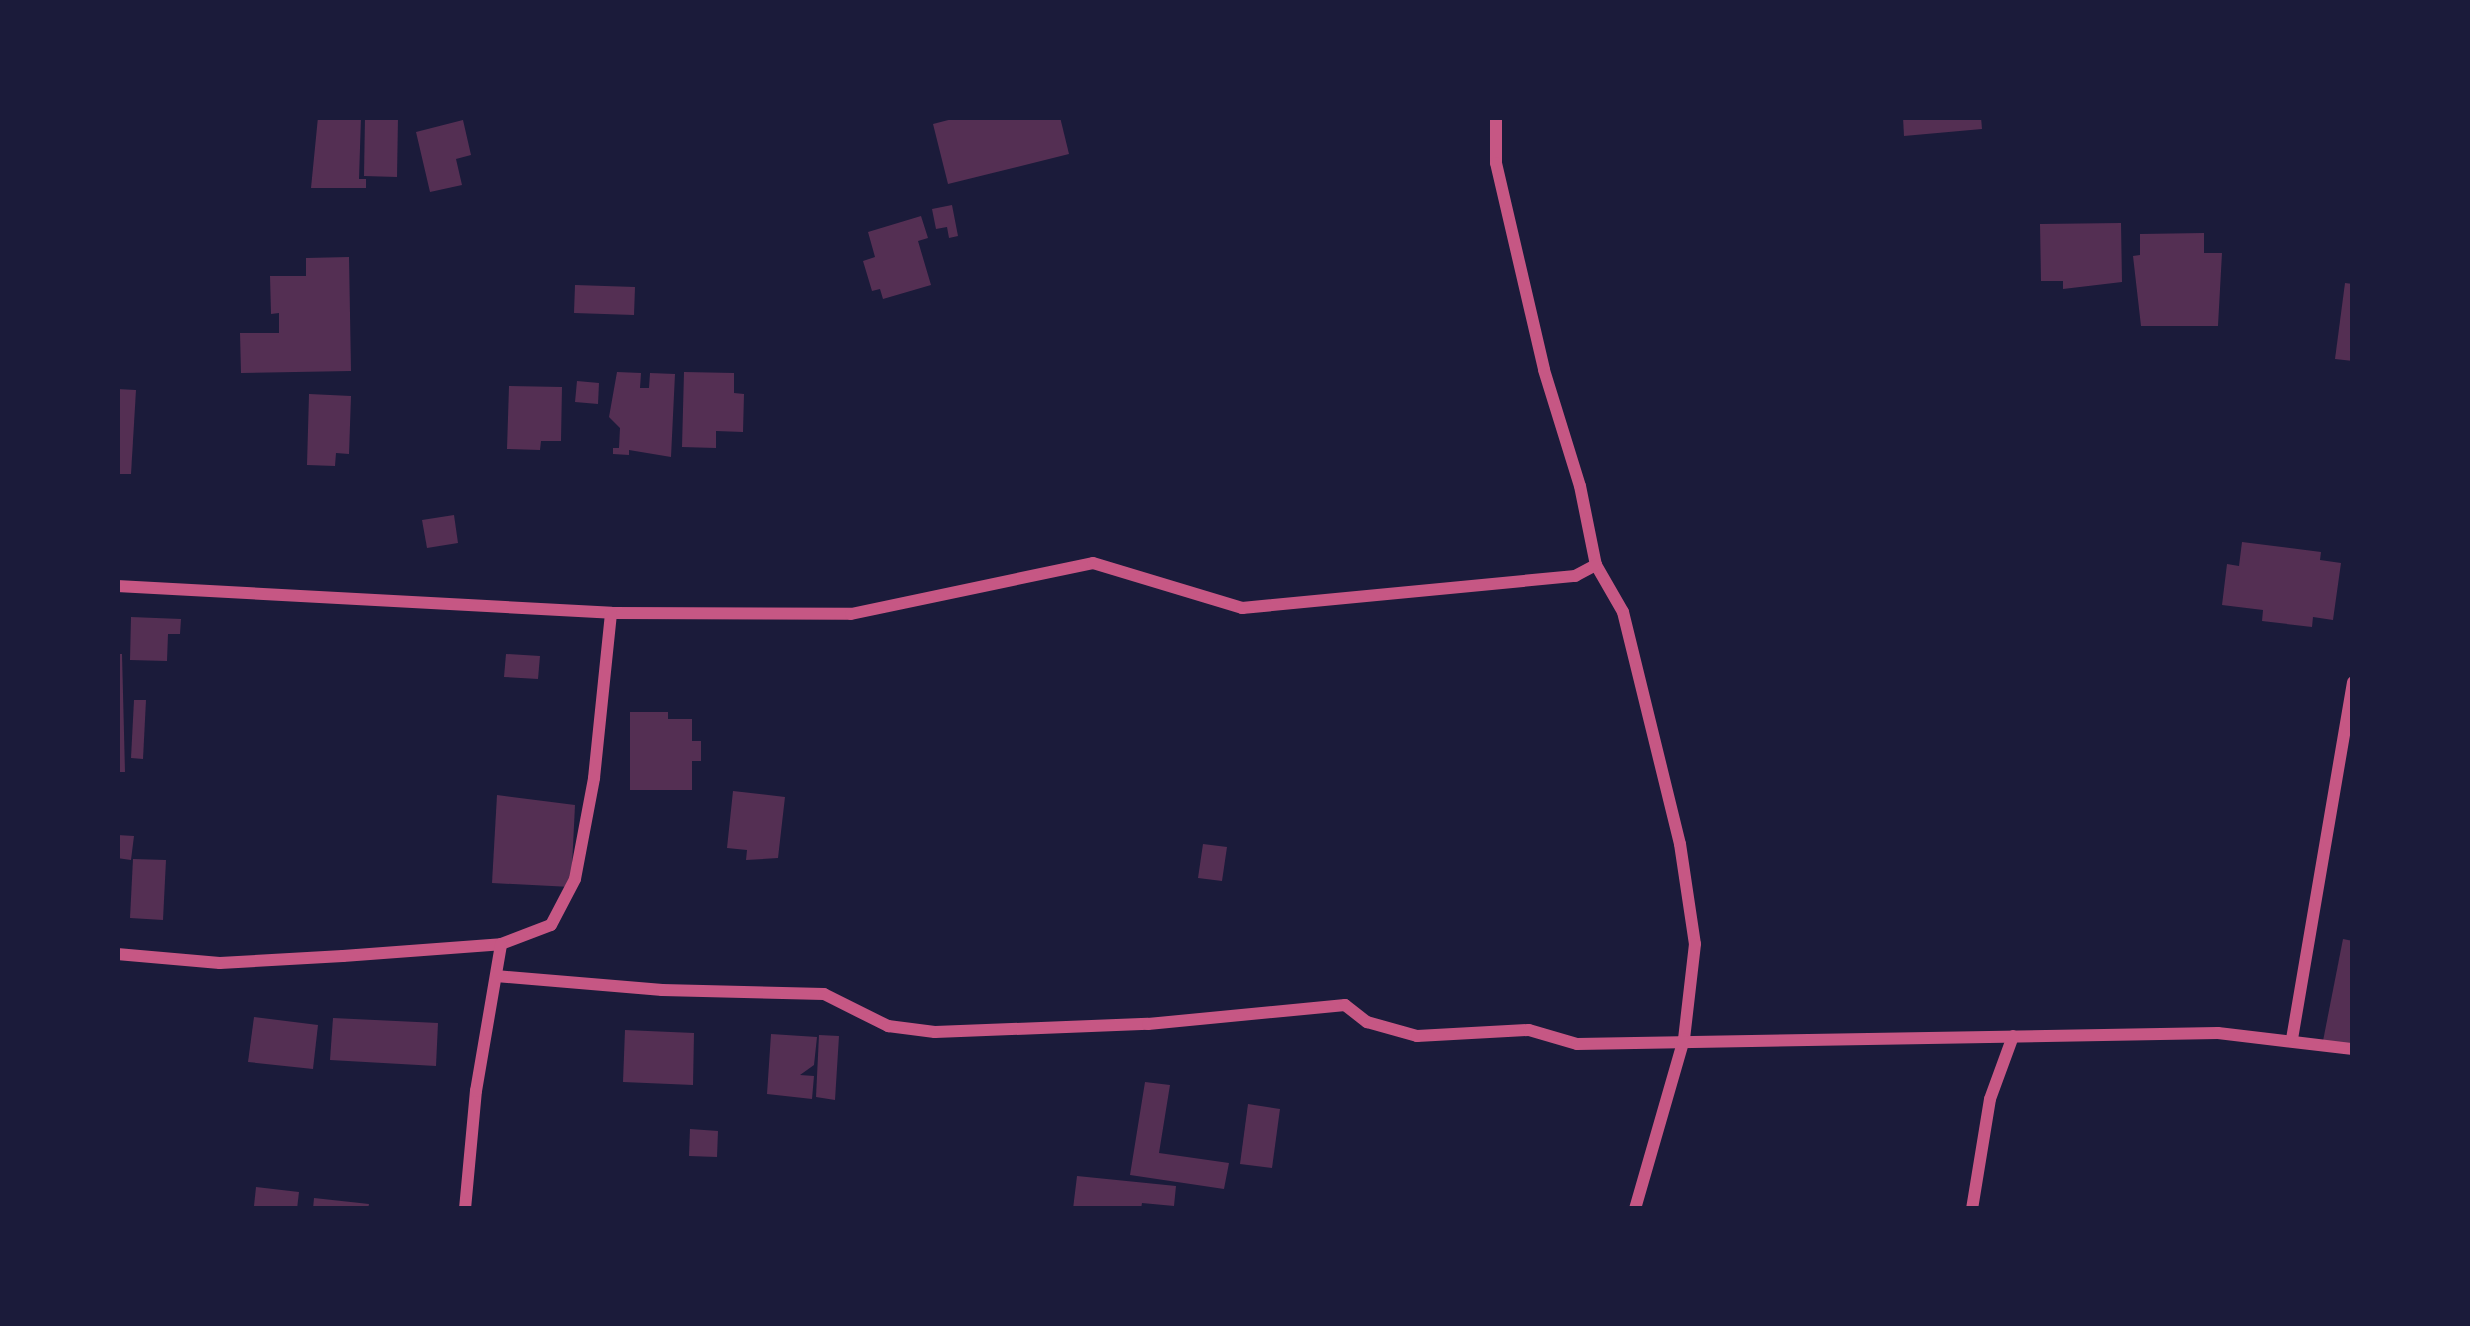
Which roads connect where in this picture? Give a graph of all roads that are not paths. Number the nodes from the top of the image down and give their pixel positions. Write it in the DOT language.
graph roads {
  1 [pos="1496,117"];
  2 [pos="1596,565"];
  3 [pos="117,586"];
  4 [pos="611,613"];
  5 [pos="2353,682"];
  6 [pos="501,944"];
  7 [pos="117,953"];
  8 [pos="496,976"];
  9 [pos="2013,1036"];
  10 [pos="1684,1039"];
  11 [pos="2291,1039"];
  12 [pos="2353,1049"];
  13 [pos="465,1209"];
  14 [pos="1635,1209"];
  15 [pos="1972,1209"];
  1 -- 2 [label="street"];
  2 -- 4 [label="street"];
  2 -- 10 [label="street"];
  3 -- 4 [label="street"];
  4 -- 6 [label="street"];
  5 -- 11 [label="street"];
  6 -- 7 [label="street"];
  6 -- 8 [label="street"];
  8 -- 10 [label="street"];
  8 -- 13 [label="street"];
  9 -- 10 [label="street"];
  9 -- 11 [label="street"];
  9 -- 15 [label="street"];
  10 -- 14 [label="street"];
  11 -- 12 [label="street"];
}
